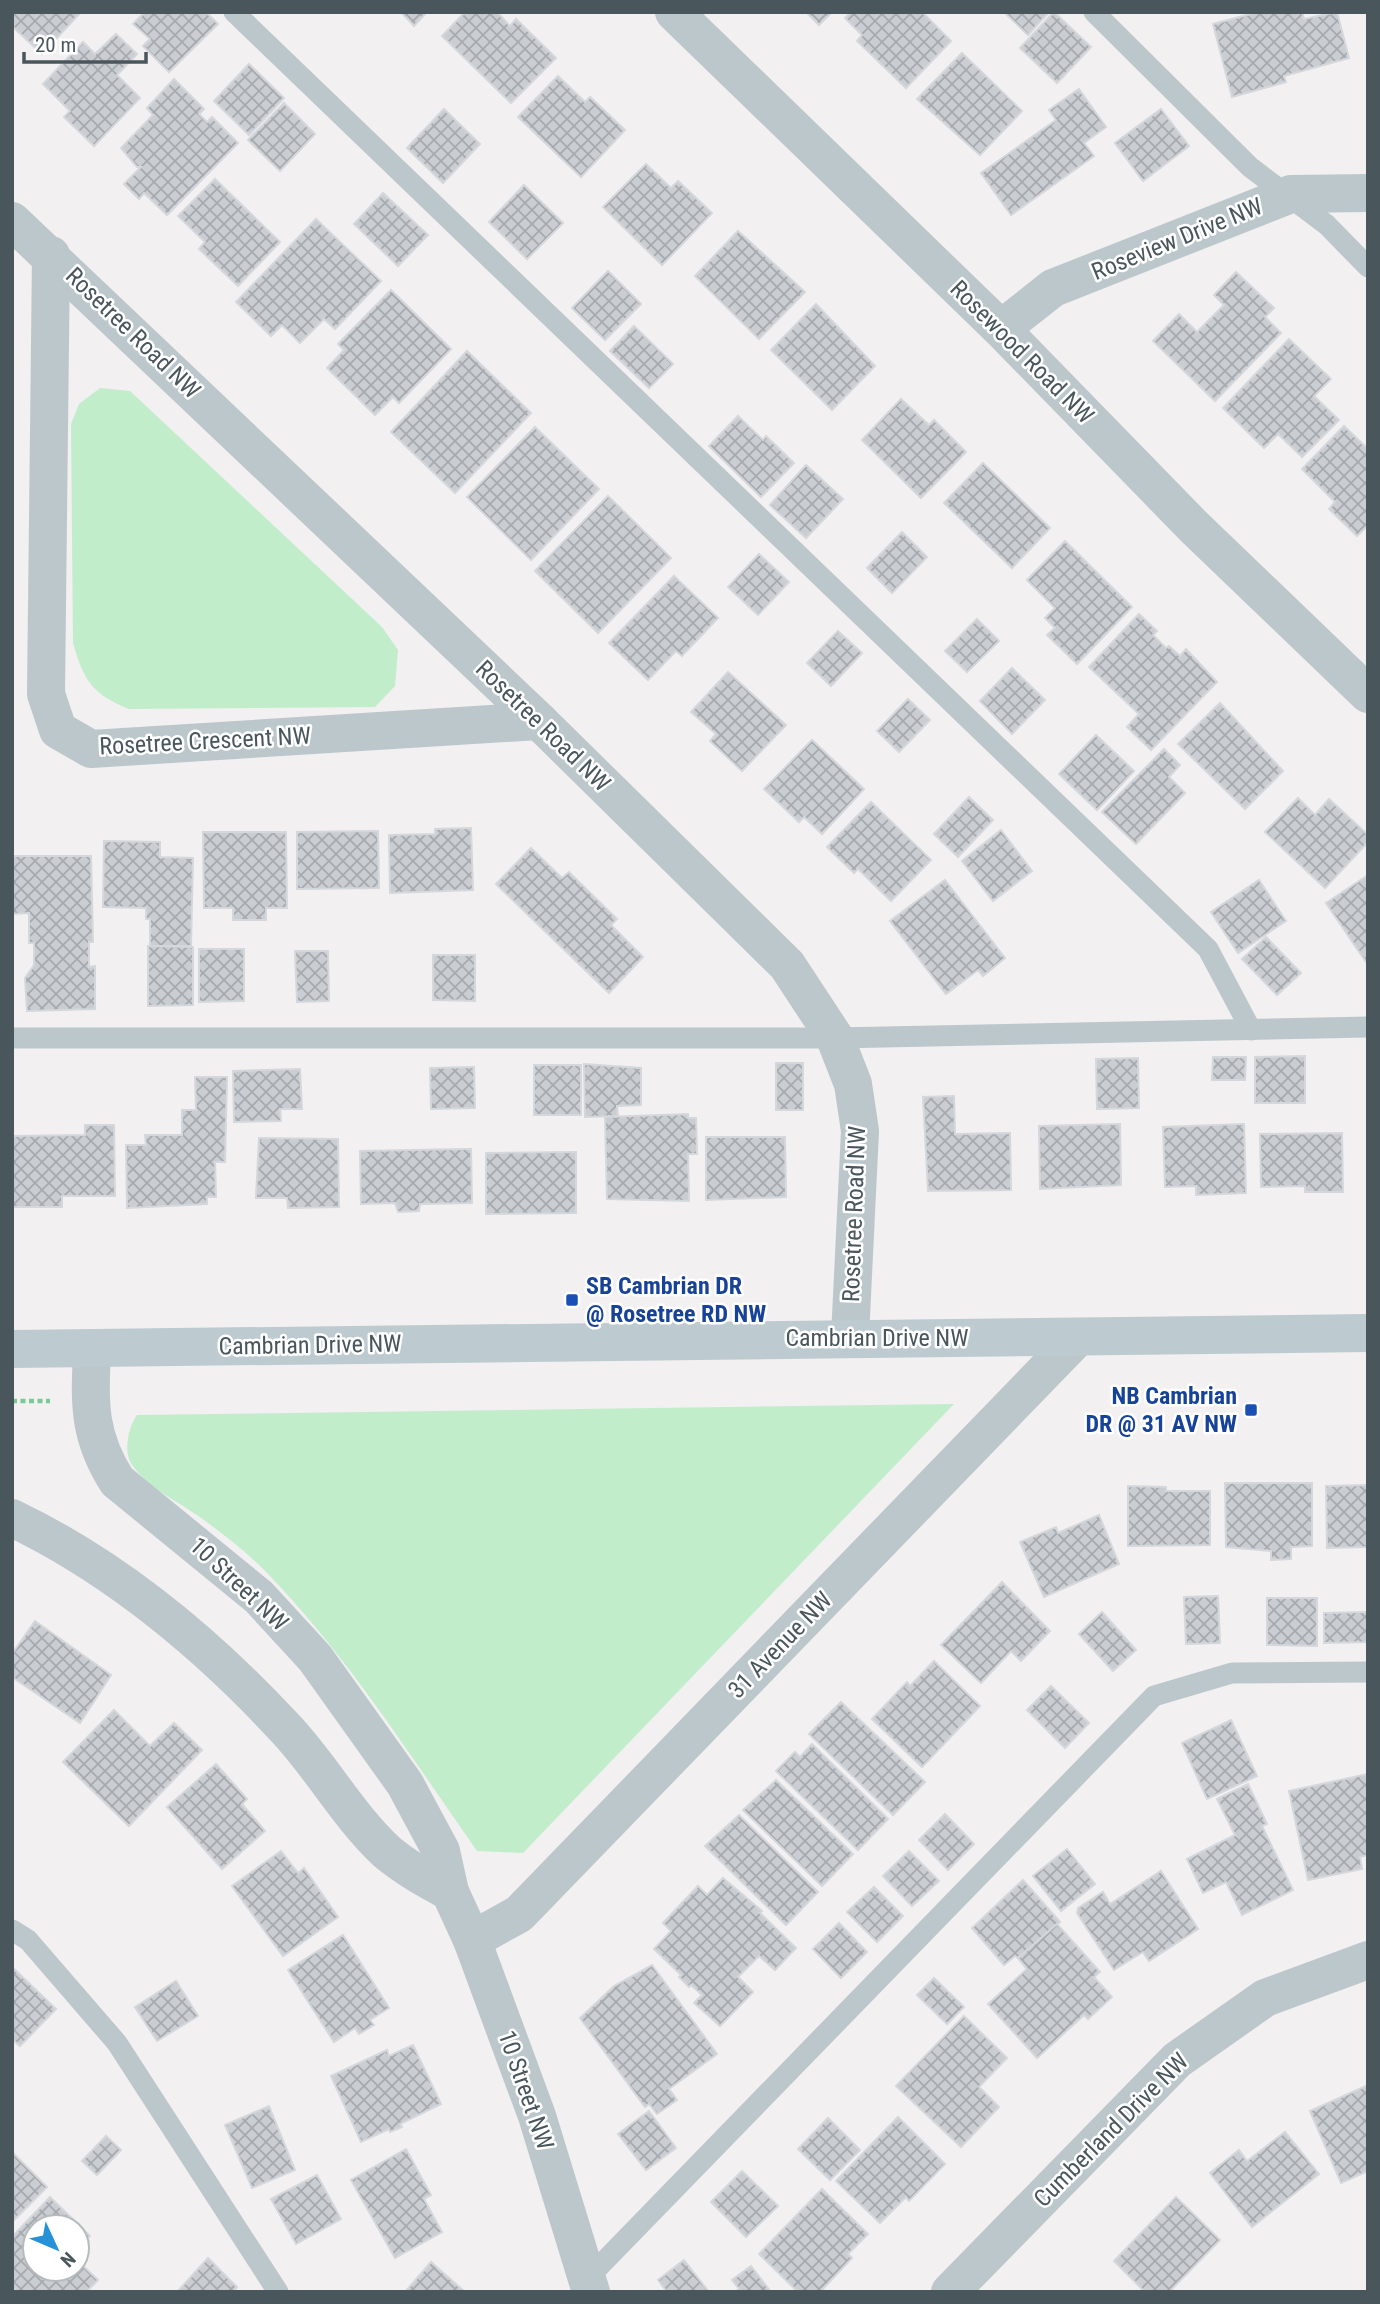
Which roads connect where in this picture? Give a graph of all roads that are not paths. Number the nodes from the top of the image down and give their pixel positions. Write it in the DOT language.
graph roads {
  1 [pos="234,12"];
  2 [pos="674,12"];
  3 [pos="1094,12"];
  4 [pos="1291,194"];
  5 [pos="1368,194"];
  6 [pos="12,221"];
  7 [pos="51,255"];
  8 [pos="1368,267"];
  9 [pos="1001,328"];
  10 [pos="1368,694"];
  11 [pos="539,722"];
  12 [pos="1368,1027"];
  13 [pos="1251,1030"];
  14 [pos="12,1038"];
  15 [pos="835,1038"];
  16 [pos="1368,1333"];
  17 [pos="850,1337"];
  18 [pos="1078,1337"];
  19 [pos="92,1348"];
  20 [pos="12,1349"];
  21 [pos="12,1518"];
  22 [pos="1368,1672"];
  23 [pos="450,1892"];
  24 [pos="12,1930"];
  25 [pos="472,1940"];
  26 [pos="1368,1960"];
  27 [pos="584,2287"];
  28 [pos="278,2292"];
  29 [pos="950,2292"];
  1 -- 13 [label="lane"];
  2 -- 9 [label="street, Rosewood Road NW"];
  3 -- 4 [label="lane"];
  4 -- 5 [label="street, Roseview Drive NW"];
  4 -- 8 [label="lane"];
  4 -- 9 [label="street, Roseview Drive NW"];
  6 -- 7 [label="street, Rosetree Road NW"];
  7 -- 11 [label="street, Rosetree Road NW"];
  7 -- 11 [label="street, Rosetree Crescent NW"];
  9 -- 10 [label="street, Rosewood Road NW"];
  11 -- 15 [label="street, Rosetree Road NW"];
  12 -- 13 [label="lane"];
  13 -- 15 [label="lane"];
  14 -- 15 [label="lane"];
  15 -- 17 [label="street, Rosetree Road NW"];
  16 -- 18 [label="street, Cambrian Drive NW"];
  17 -- 18 [label="street, Cambrian Drive NW"];
  17 -- 19 [label="street, Cambrian Drive NW"];
  18 -- 25 [label="street, 31 Avenue NW"];
  19 -- 20 [label="street"];
  19 -- 23 [label="street, 10 Street NW"];
  21 -- 23 [label="street"];
  22 -- 27 [label="lane"];
  23 -- 25 [label="street, 10 Street NW"];
  24 -- 28 [label="lane"];
  25 -- 27 [label="street, 10 Street NW"];
  26 -- 29 [label="street, Cumberland Drive NW"];
}
